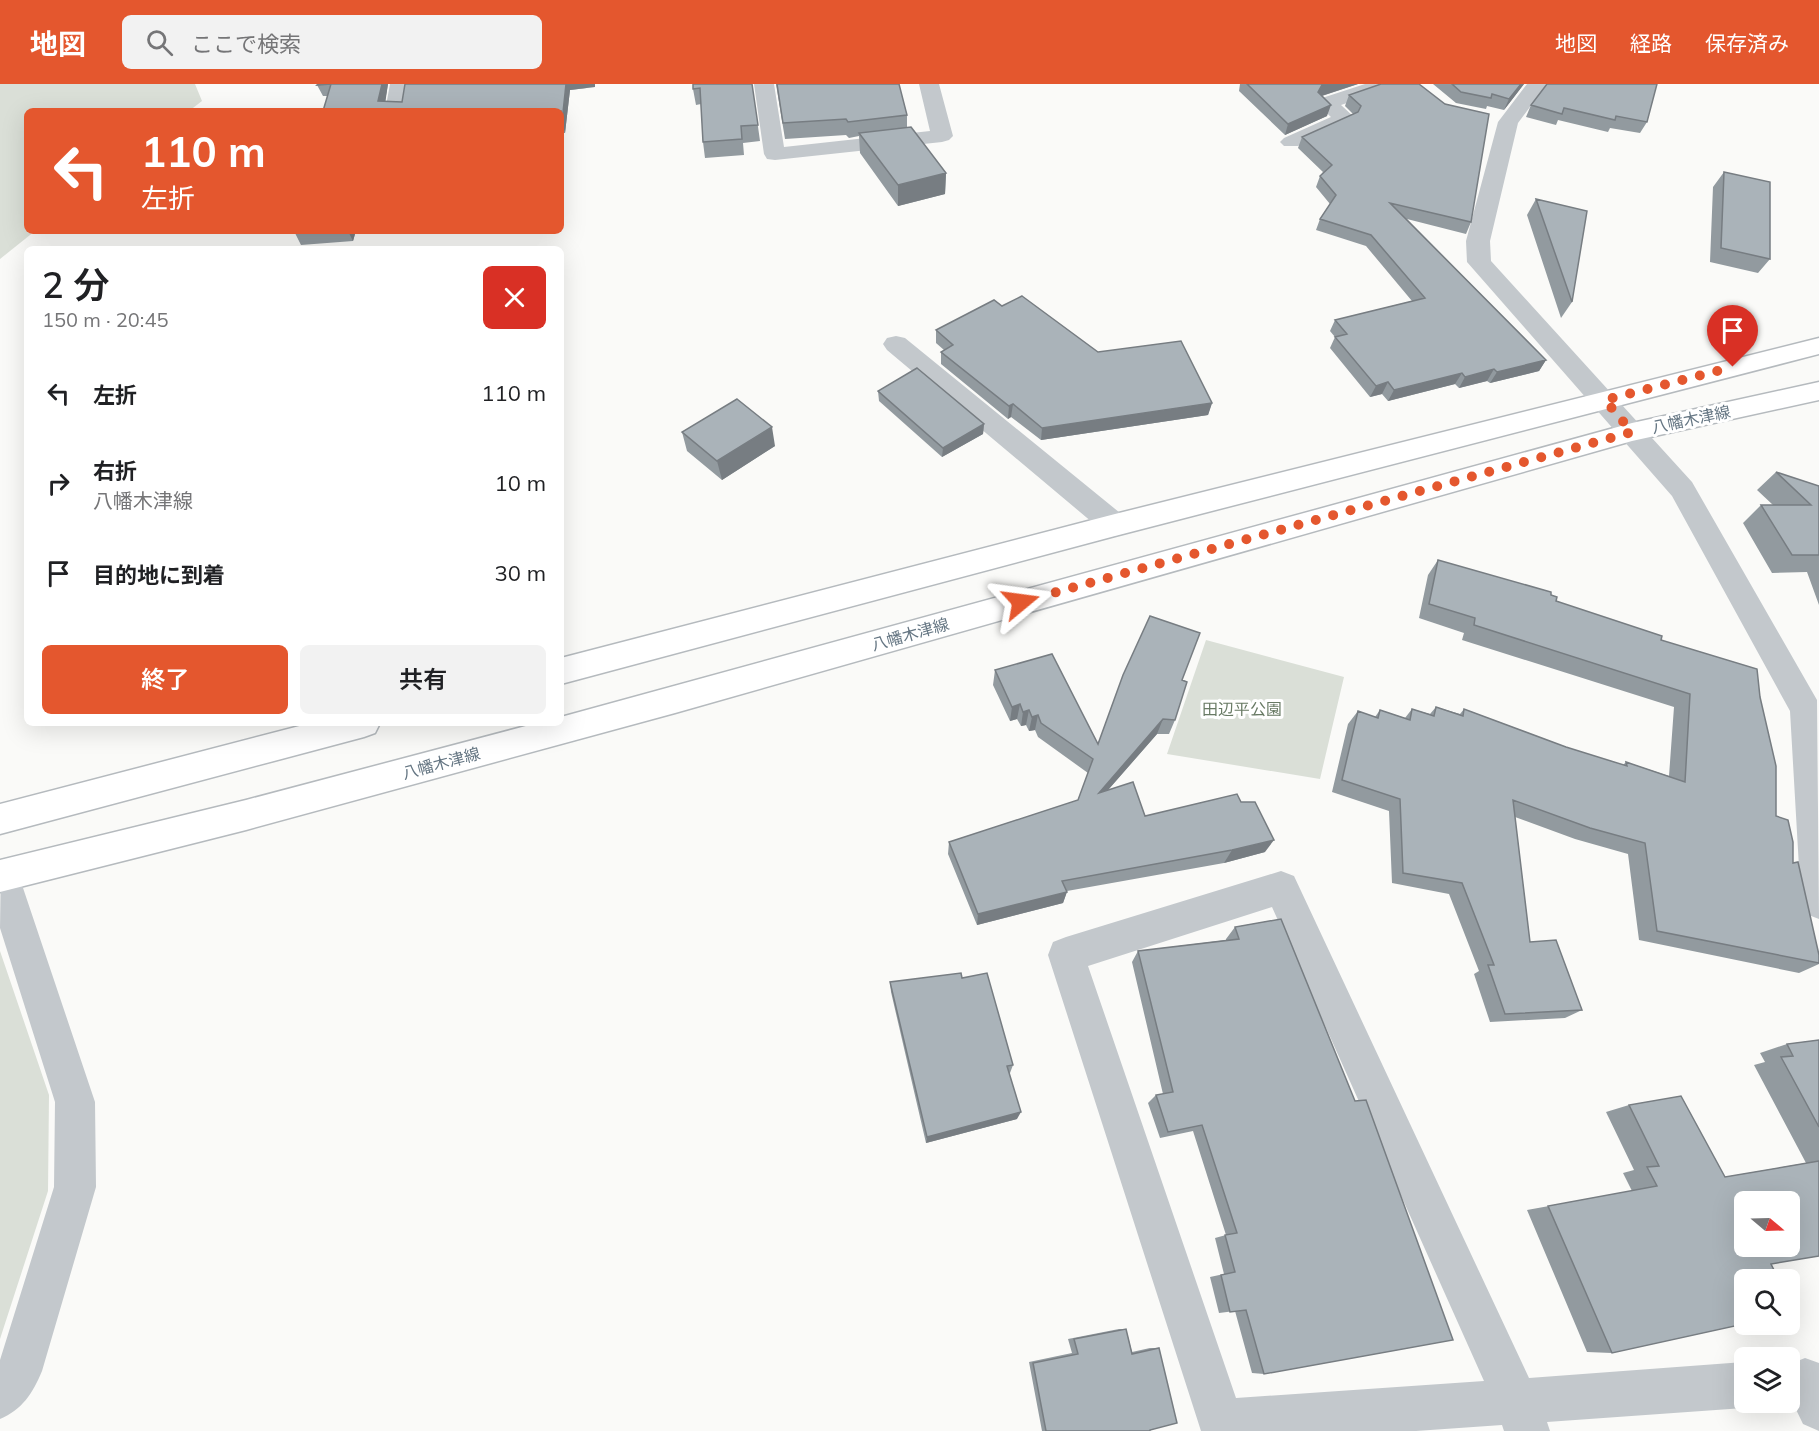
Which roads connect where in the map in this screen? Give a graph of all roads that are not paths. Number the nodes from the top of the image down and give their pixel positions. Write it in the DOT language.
graph roads {
  1 [pos="400,84"];
  2 [pos="764,84"];
  3 [pos="929,84"];
  4 [pos="1385,84"];
  5 [pos="1537,84"];
  6 [pos="396,108"];
  7 [pos="1291,142"];
  8 [pos="896,344"];
  9 [pos="1819,346"];
  10 [pos="1819,392"];
  11 [pos="1605,400"];
  12 [pos="1632,432"];
  13 [pos="1115,525"];
  14 [pos="564,670"];
  15 [pos="353,726"];
  16 [pos="0,819"];
  17 [pos="0,876"];
  18 [pos="1819,902"];
  19 [pos="1734,1386"];
  20 [pos="0,1396"];
  21 [pos="1522,1417"];
  22 [pos="1223,1426"];
  1 -- 6 [label="street"];
  2 -- 3 [label="street"];
  4 -- 7 [label="street"];
  5 -- 11 [label="street"];
  8 -- 13 [label="street"];
  9 -- 11 [label="main road"];
  10 -- 12 [label="main road, 八幡木津線"];
  11 -- 12 [label="street"];
  11 -- 13 [label="main road"];
  12 -- 17 [label="main road, 八幡木津線"];
  12 -- 18 [label="street"];
  13 -- 14 [label="main road"];
  15 -- 16 [label="main road"];
  17 -- 20 [label="street"];
  19 -- 21 [label="street"];
  21 -- 22 [label="street"];
  21 -- 22 [label="street"];
}
